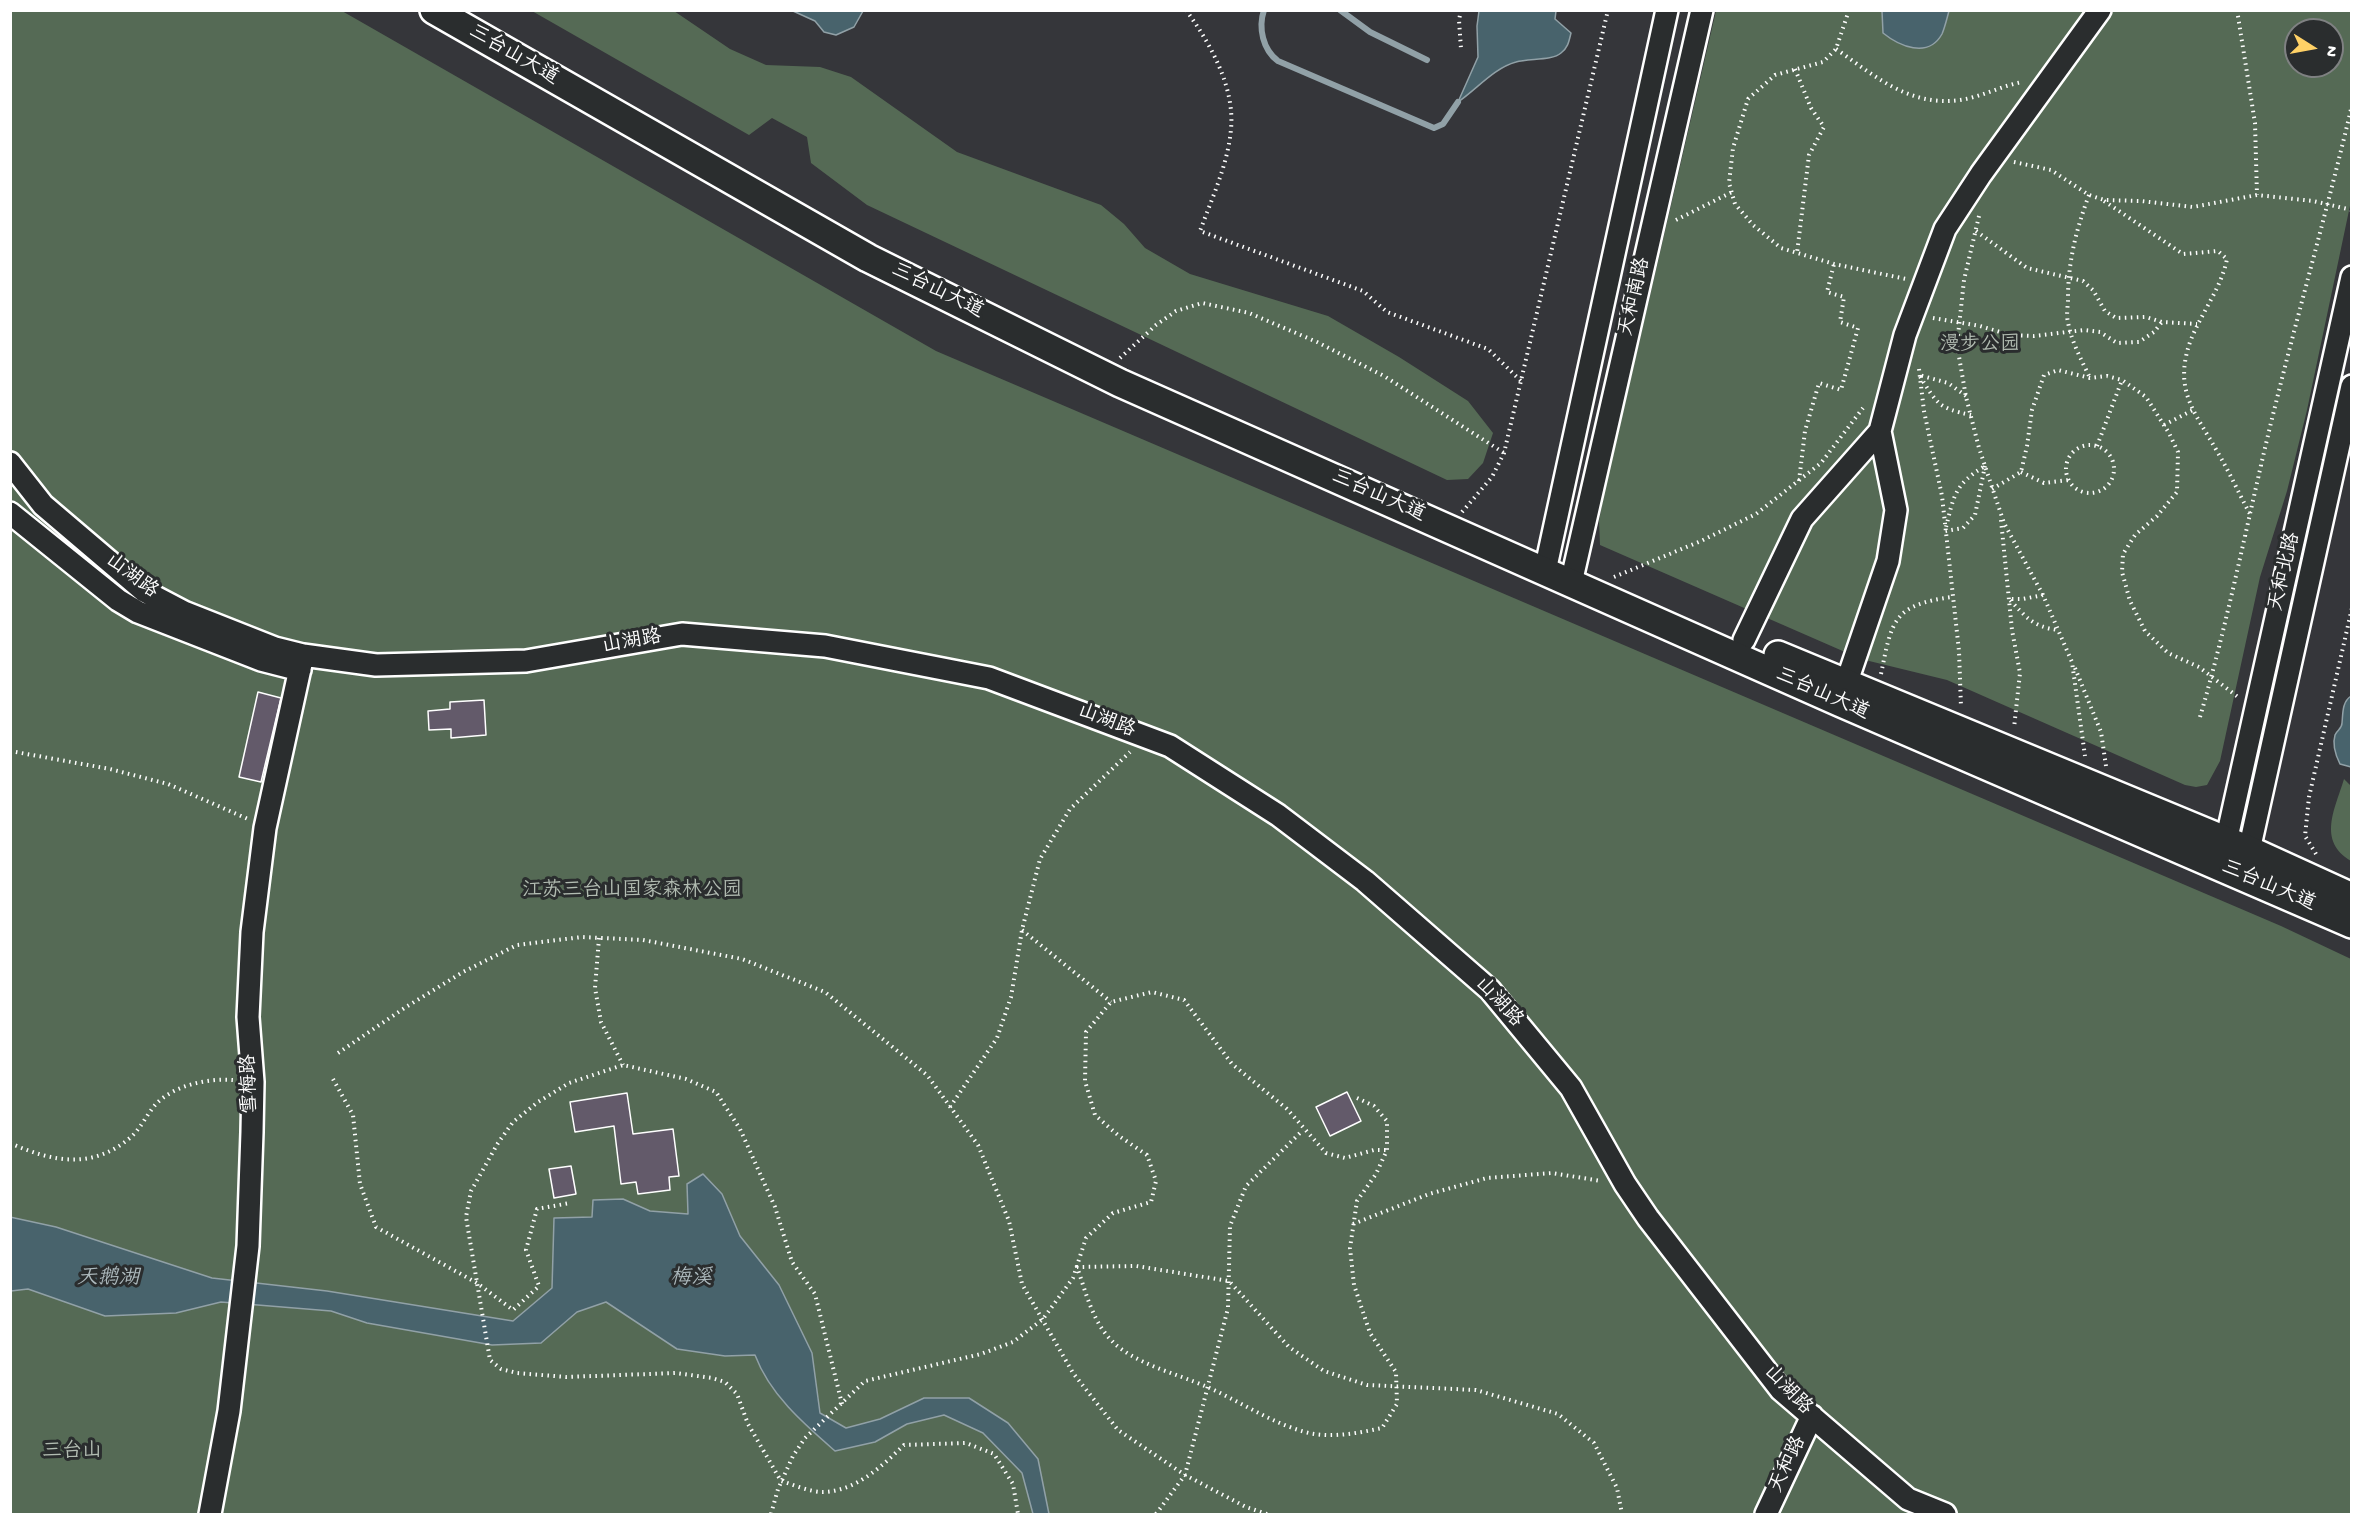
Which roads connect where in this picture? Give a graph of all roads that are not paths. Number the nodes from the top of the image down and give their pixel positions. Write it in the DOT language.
graph roads {
  1 [pos="434,10"];
  2 [pos="463,10"];
  3 [pos="1668,10"];
  4 [pos="1702,10"];
  5 [pos="2100,10"];
  6 [pos="2352,277"];
  7 [pos="2352,386"];
  8 [pos="1880,431"];
  9 [pos="10,463"];
  10 [pos="10,513"];
  11 [pos="1546,562"];
  12 [pos="1573,574"];
  13 [pos="1744,640"];
  14 [pos="302,663"];
  15 [pos="1846,684"];
  16 [pos="2234,858"];
  17 [pos="2352,897"];
  18 [pos="2352,924"];
  19 [pos="1812,1416"];
  20 [pos="210,1515"];
  21 [pos="1766,1515"];
  22 [pos="1945,1515"];
  1 -- 11 [label="main road, 三台山大道"];
  2 -- 11 [label="main road, 三台山大道"];
  3 -- 11 [label="street, 天和南路"];
  4 -- 12 [label="street, 天和南路"];
  5 -- 8 [label="street"];
  6 -- 16 [label="street, 天和北路"];
  7 -- 16 [label="street, 天和北路"];
  8 -- 13 [label="street"];
  8 -- 15 [label="street"];
  9 -- 14 [label="street, 山湖路"];
  10 -- 14 [label="street"];
  11 -- 12 [label="main road, 三台山大道"];
  12 -- 13 [label="main road, 三台山大道"];
  12 -- 16 [label="main road, 三台山大道"];
  13 -- 15 [label="main road, 三台山大道"];
  14 -- 19 [label="street, 山湖路"];
  14 -- 20 [label="street, 雪梅路"];
  15 -- 16 [label="main road, 三台山大道"];
  16 -- 17 [label="main road, 三台山大道"];
  16 -- 18 [label="main road, 三台山大道"];
  19 -- 21 [label="street, 天和路"];
  19 -- 22 [label="street, 山湖路"];
}
